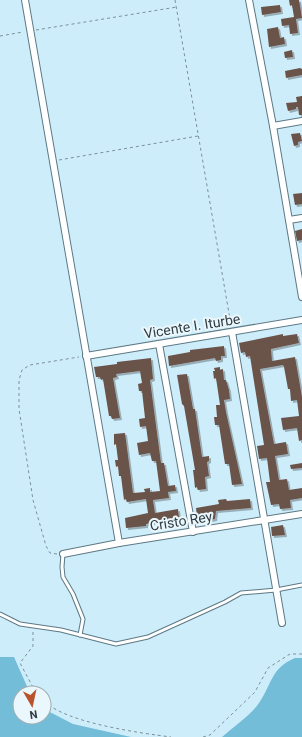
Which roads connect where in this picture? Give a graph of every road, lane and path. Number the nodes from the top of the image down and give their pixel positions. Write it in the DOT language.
graph roads {
  1 [pos="25,0"];
  2 [pos="175,0"];
  3 [pos="249,0"];
  4 [pos="177,7"];
  5 [pos="31,31"];
  6 [pos="0,36"];
  7 [pos="302,121"];
  8 [pos="273,126"];
  9 [pos="199,136"];
  10 [pos="54,161"];
  11 [pos="302,218"];
  12 [pos="289,220"];
  13 [pos="302,298"];
  14 [pos="302,320"];
  15 [pos="232,332"];
  16 [pos="159,344"];
  17 [pos="86,356"];
  18 [pos="302,514"];
  19 [pos="264,521"];
  20 [pos="193,532"];
  21 [pos="119,543"];
  22 [pos="63,554"];
  23 [pos="302,585"];
  24 [pos="276,590"];
  25 [pos="0,614"];
  26 [pos="282,623"];
  27 [pos="33,626"];
  28 [pos="80,635"];
  29 [pos="302,654"];
  30 [pos="32,685"];
  31 [pos="52,705"];
  32 [pos="171,737"];
  33 [pos="203,737"];
  1 -- 5 [label="street"];
  2 -- 4 [label="path"];
  3 -- 8 [label="street"];
  4 -- 5 [label="path"];
  4 -- 9 [label="path"];
  5 -- 6 [label="path"];
  5 -- 10 [label="street"];
  7 -- 8 [label="street"];
  8 -- 12 [label="street"];
  9 -- 10 [label="path"];
  9 -- 15 [label="path"];
  10 -- 17 [label="street"];
  11 -- 12 [label="street"];
  12 -- 13 [label="street"];
  14 -- 15 [label="street, Vicente I. Iturbe"];
  15 -- 16 [label="street, Vicente I. Iturbe"];
  15 -- 19 [label="street"];
  16 -- 17 [label="street, Vicente I. Iturbe"];
  16 -- 20 [label="street"];
  17 -- 21 [label="street"];
  17 -- 22 [label="path"];
  18 -- 19 [label="street, Cristo Rey"];
  19 -- 20 [label="street, Cristo Rey"];
  19 -- 24 [label="street"];
  20 -- 21 [label="street, Cristo Rey"];
  21 -- 22 [label="street, Cristo Rey"];
  22 -- 28 [label="lane"];
  23 -- 24 [label="lane"];
  24 -- 26 [label="street"];
  24 -- 28 [label="lane"];
  25 -- 27 [label="lane"];
  27 -- 28 [label="lane"];
  27 -- 30 [label="path"];
  29 -- 33 [label="path"];
  31 -- 32 [label="path"];
}
